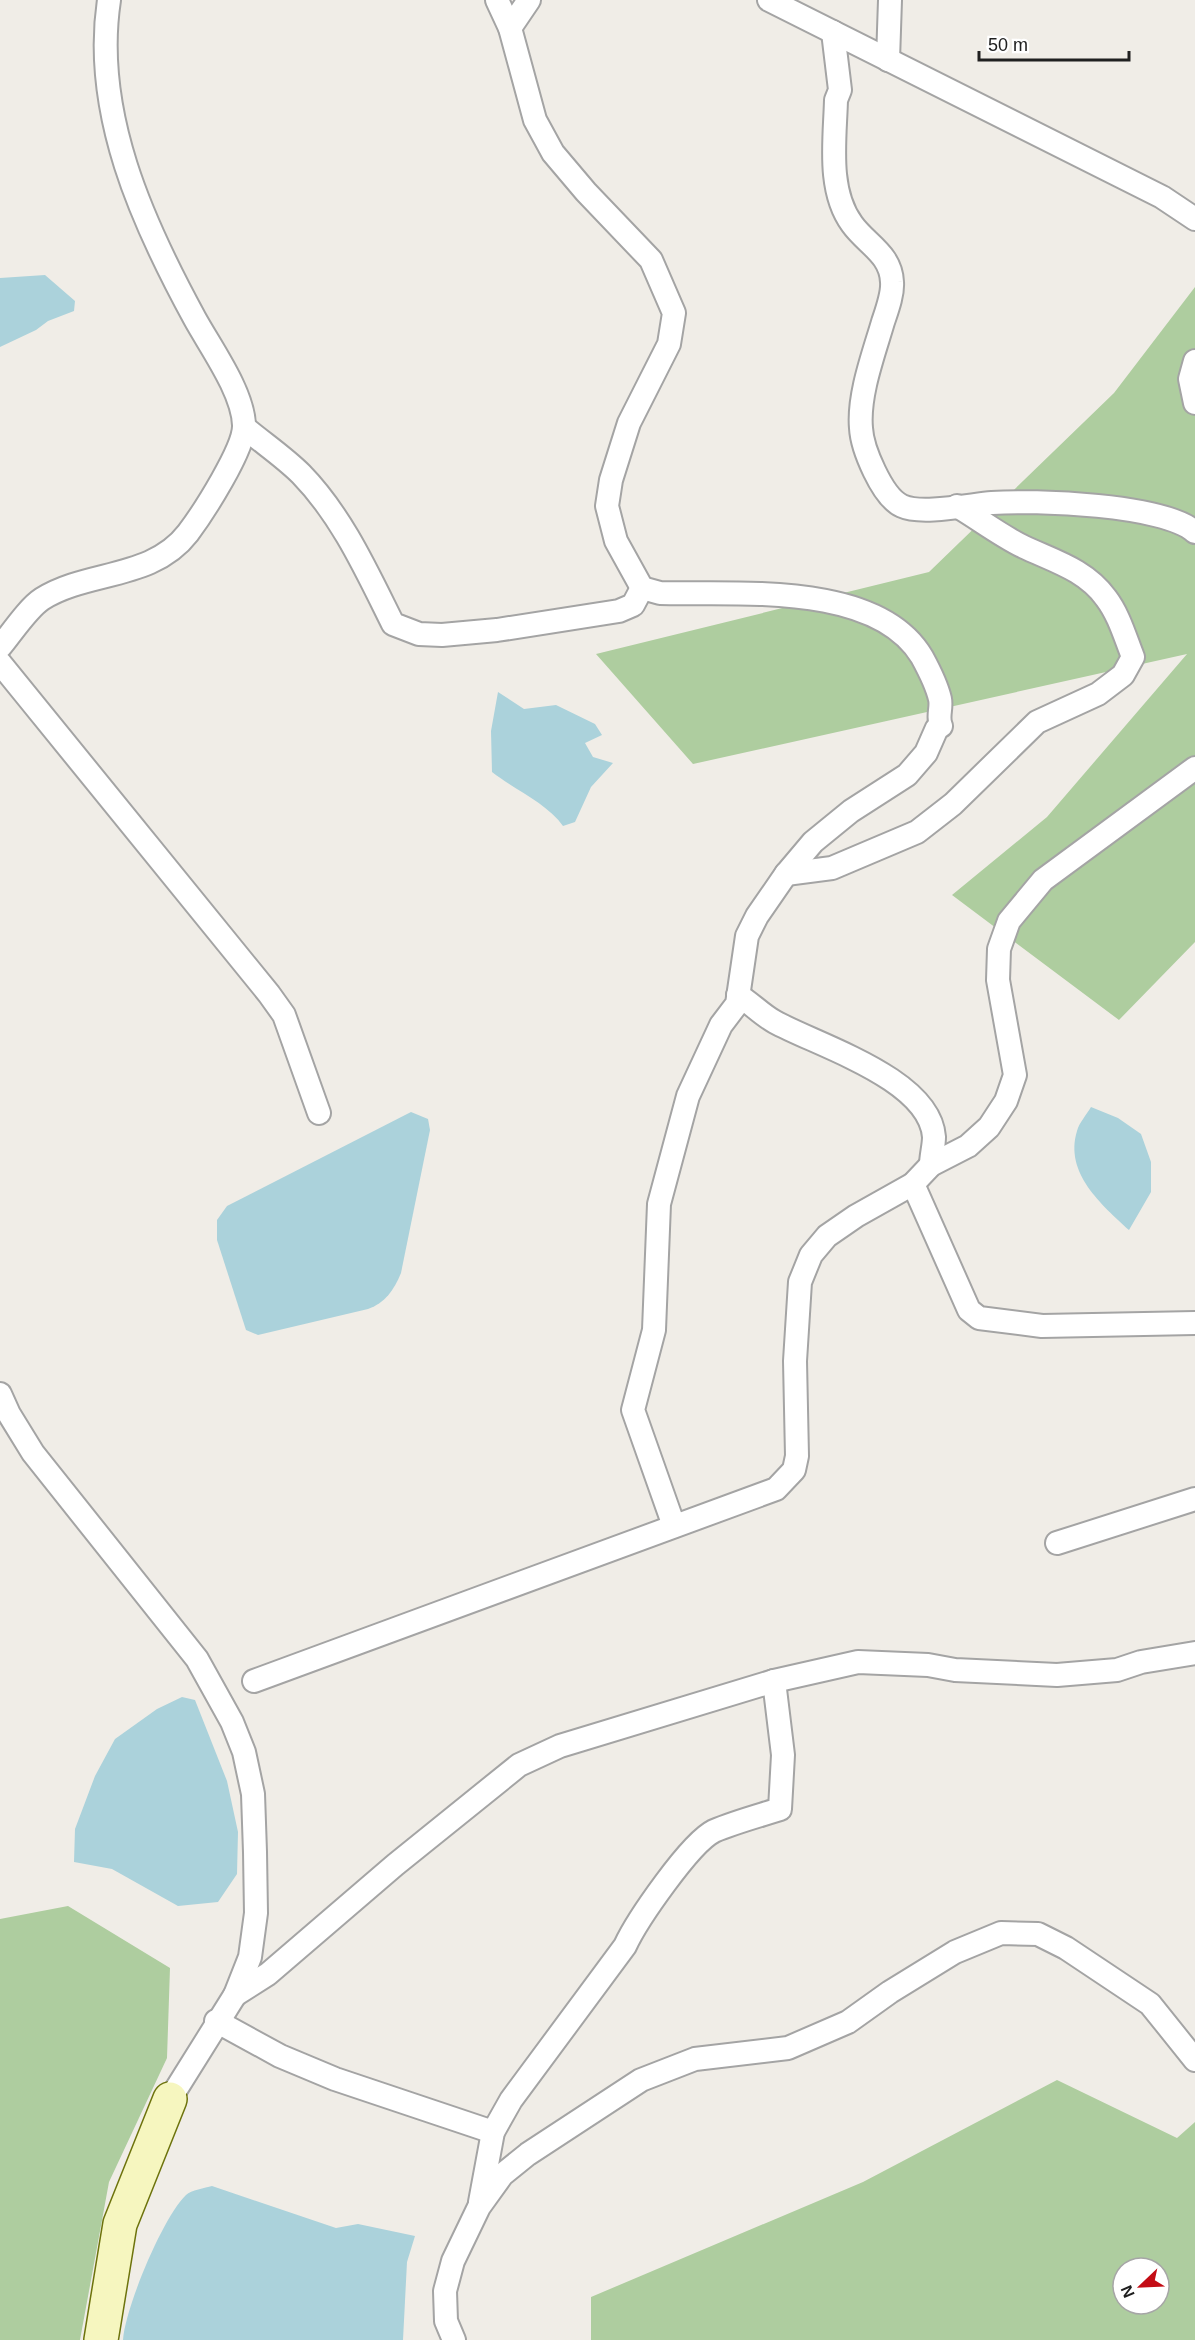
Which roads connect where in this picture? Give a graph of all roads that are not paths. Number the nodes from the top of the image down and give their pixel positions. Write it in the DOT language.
graph roads {
  1 [pos="110,0"];
  2 [pos="497,0"];
  3 [pos="529,0"];
  4 [pos="769,0"];
  5 [pos="890,0"];
  6 [pos="510,28"];
  7 [pos="833,32"];
  8 [pos="888,60"];
  9 [pos="1195,219"];
  10 [pos="1195,361"];
  11 [pos="1195,403"];
  12 [pos="244,427"];
  13 [pos="957,506"];
  14 [pos="1195,532"];
  15 [pos="642,588"];
  16 [pos="0,647"];
  17 [pos="0,663"];
  18 [pos="1195,768"];
  19 [pos="786,874"];
  20 [pos="738,995"];
  21 [pos="319,1113"];
  22 [pos="930,1165"];
  23 [pos="913,1184"];
  24 [pos="1195,1323"];
  25 [pos="0,1394"];
  26 [pos="1195,1499"];
  27 [pos="674,1527"];
  28 [pos="1057,1543"];
  29 [pos="1195,1653"];
  30 [pos="254,1681"];
  31 [pos="774,1681"];
  32 [pos="235,1995"];
  33 [pos="216,2021"];
  34 [pos="1195,2060"];
  35 [pos="170,2099"];
  36 [pos="493,2132"];
  37 [pos="479,2207"];
  38 [pos="101,2340"];
  39 [pos="454,2340"];
  1 -- 12 [label="street"];
  2 -- 6 [label="street"];
  3 -- 6 [label="street"];
  4 -- 7 [label="street"];
  5 -- 8 [label="street"];
  6 -- 15 [label="street"];
  7 -- 8 [label="street"];
  7 -- 13 [label="street"];
  8 -- 9 [label="street"];
  10 -- 11 [label="street"];
  12 -- 15 [label="street"];
  12 -- 16 [label="street"];
  13 -- 14 [label="street"];
  13 -- 19 [label="street"];
  15 -- 19 [label="street"];
  17 -- 21 [label="street"];
  18 -- 22 [label="street"];
  19 -- 20 [label="street"];
  20 -- 22 [label="street"];
  20 -- 27 [label="street"];
  22 -- 23 [label="street"];
  23 -- 24 [label="street"];
  23 -- 27 [label="street"];
  25 -- 32 [label="street"];
  26 -- 28 [label="street"];
  27 -- 30 [label="street"];
  29 -- 31 [label="street"];
  31 -- 32 [label="street"];
  31 -- 36 [label="street"];
  32 -- 33 [label="street"];
  33 -- 35 [label="street"];
  33 -- 36 [label="street"];
  34 -- 37 [label="street"];
  35 -- 38 [label="street"];
  36 -- 37 [label="street"];
  37 -- 39 [label="street"];
}
